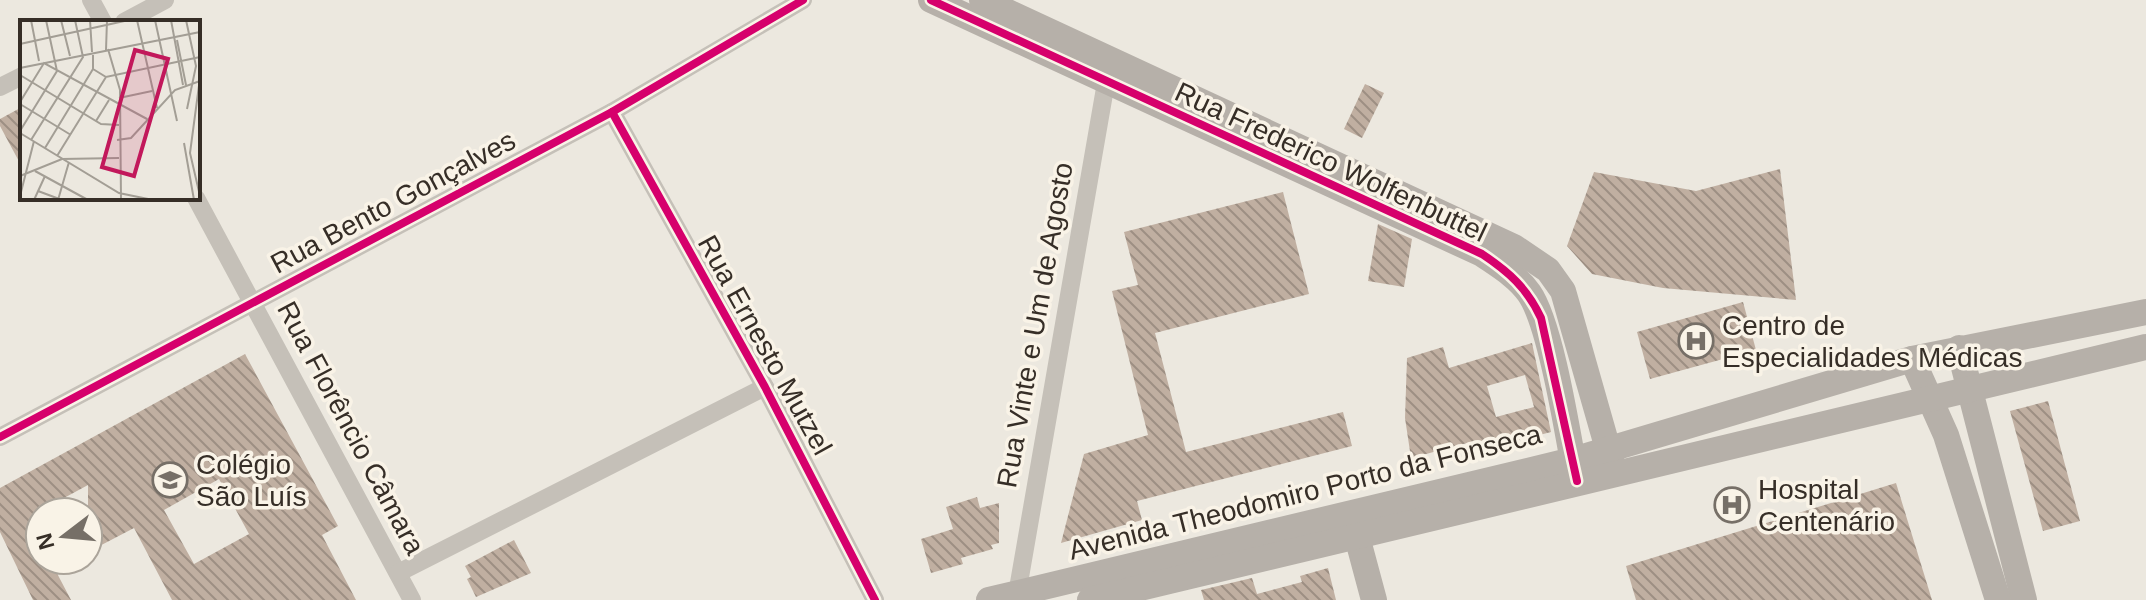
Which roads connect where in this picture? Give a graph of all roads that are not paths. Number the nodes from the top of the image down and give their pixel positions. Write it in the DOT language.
graph roads {
  1 [pos="91,0"];
  2 [pos="165,0"];
  3 [pos="803,0"];
  4 [pos="931,0"];
  5 [pos="982,0"];
  6 [pos="102,20"];
  7 [pos="128,20"];
  8 [pos="1108,72"];
  9 [pos="20,77"];
  10 [pos="0,87"];
  11 [pos="612,112"];
  12 [pos="1336,176"];
  13 [pos="197,200"];
  14 [pos="251,301"];
  15 [pos="2144,321"];
  16 [pos="2146,347"];
  17 [pos="1959,348"];
  18 [pos="1912,359"];
  19 [pos="765,387"];
  20 [pos="1969,388"];
  21 [pos="1929,397"];
  22 [pos="1765,403"];
  23 [pos="1772,434"];
  24 [pos="0,437"];
  25 [pos="1612,461"];
  26 [pos="1575,471"];
  27 [pos="1354,525"];
  28 [pos="398,573"];
  29 [pos="1016,597"];
  30 [pos="412,600"];
  31 [pos="875,600"];
  32 [pos="989,600"];
  33 [pos="1090,600"];
  34 [pos="1374,600"];
  35 [pos="1998,600"];
  36 [pos="2024,600"];
  1 -- 6 [label="street"];
  2 -- 7 [label="street"];
  3 -- 11 [label="street, Rua Bento Gonçalves"];
  4 -- 8 [label="main road, Rua Frederico Wolfenbuttel"];
  5 -- 8 [label="main road, Rua Frederico Wolfenbuttel"];
  8 -- 12 [label="main road, Rua Frederico Wolfenbuttel"];
  8 -- 29 [label="street, Rua Vinte e Um de Agosto"];
  9 -- 10 [label="street"];
  11 -- 14 [label="street, Rua Bento Gonçalves"];
  11 -- 19 [label="street, Rua Ernesto Mutzel"];
  12 -- 25 [label="main road, Rua Frederico Wolfenbuttel"];
  12 -- 26 [label="main road, Rua Frederico Wolfenbuttel"];
  13 -- 14 [label="street, Rua Florêncio Câmara"];
  14 -- 24 [label="street, Rua Bento Gonçalves"];
  14 -- 28 [label="street, Rua Florêncio Câmara"];
  15 -- 17 [label="main road, Avenida Theodomiro Porto da Fonseca"];
  16 -- 20 [label="main road, Avenida Theodomiro Porto da Fonseca"];
  17 -- 18 [label="main road, Avenida Theodomiro Porto da Fonseca"];
  17 -- 20 [label="main road"];
  18 -- 21 [label="main road"];
  18 -- 22 [label="main road, Avenida Theodomiro Porto da Fonseca"];
  19 -- 28 [label="street"];
  19 -- 31 [label="street, Rua Ernesto Mutzel"];
  20 -- 21 [label="main road, Avenida Theodomiro Porto da Fonseca"];
  20 -- 36 [label="main road"];
  21 -- 23 [label="main road, Avenida Theodomiro Porto da Fonseca"];
  21 -- 35 [label="main road"];
  22 -- 23 [label="main road"];
  22 -- 25 [label="main road, Avenida Theodomiro Porto da Fonseca"];
  23 -- 25 [label="main road, Avenida Theodomiro Porto da Fonseca"];
  25 -- 26 [label="main road, Avenida Theodomiro Porto da Fonseca"];
  26 -- 27 [label="main road, Avenida Theodomiro Porto da Fonseca"];
  27 -- 29 [label="main road, Avenida Theodomiro Porto da Fonseca"];
  27 -- 33 [label="main road, Avenida Theodomiro Porto da Fonseca"];
  27 -- 34 [label="main road"];
  28 -- 30 [label="street, Rua Florêncio Câmara"];
  29 -- 32 [label="main road, Avenida Theodomiro Porto da Fonseca"];
}
